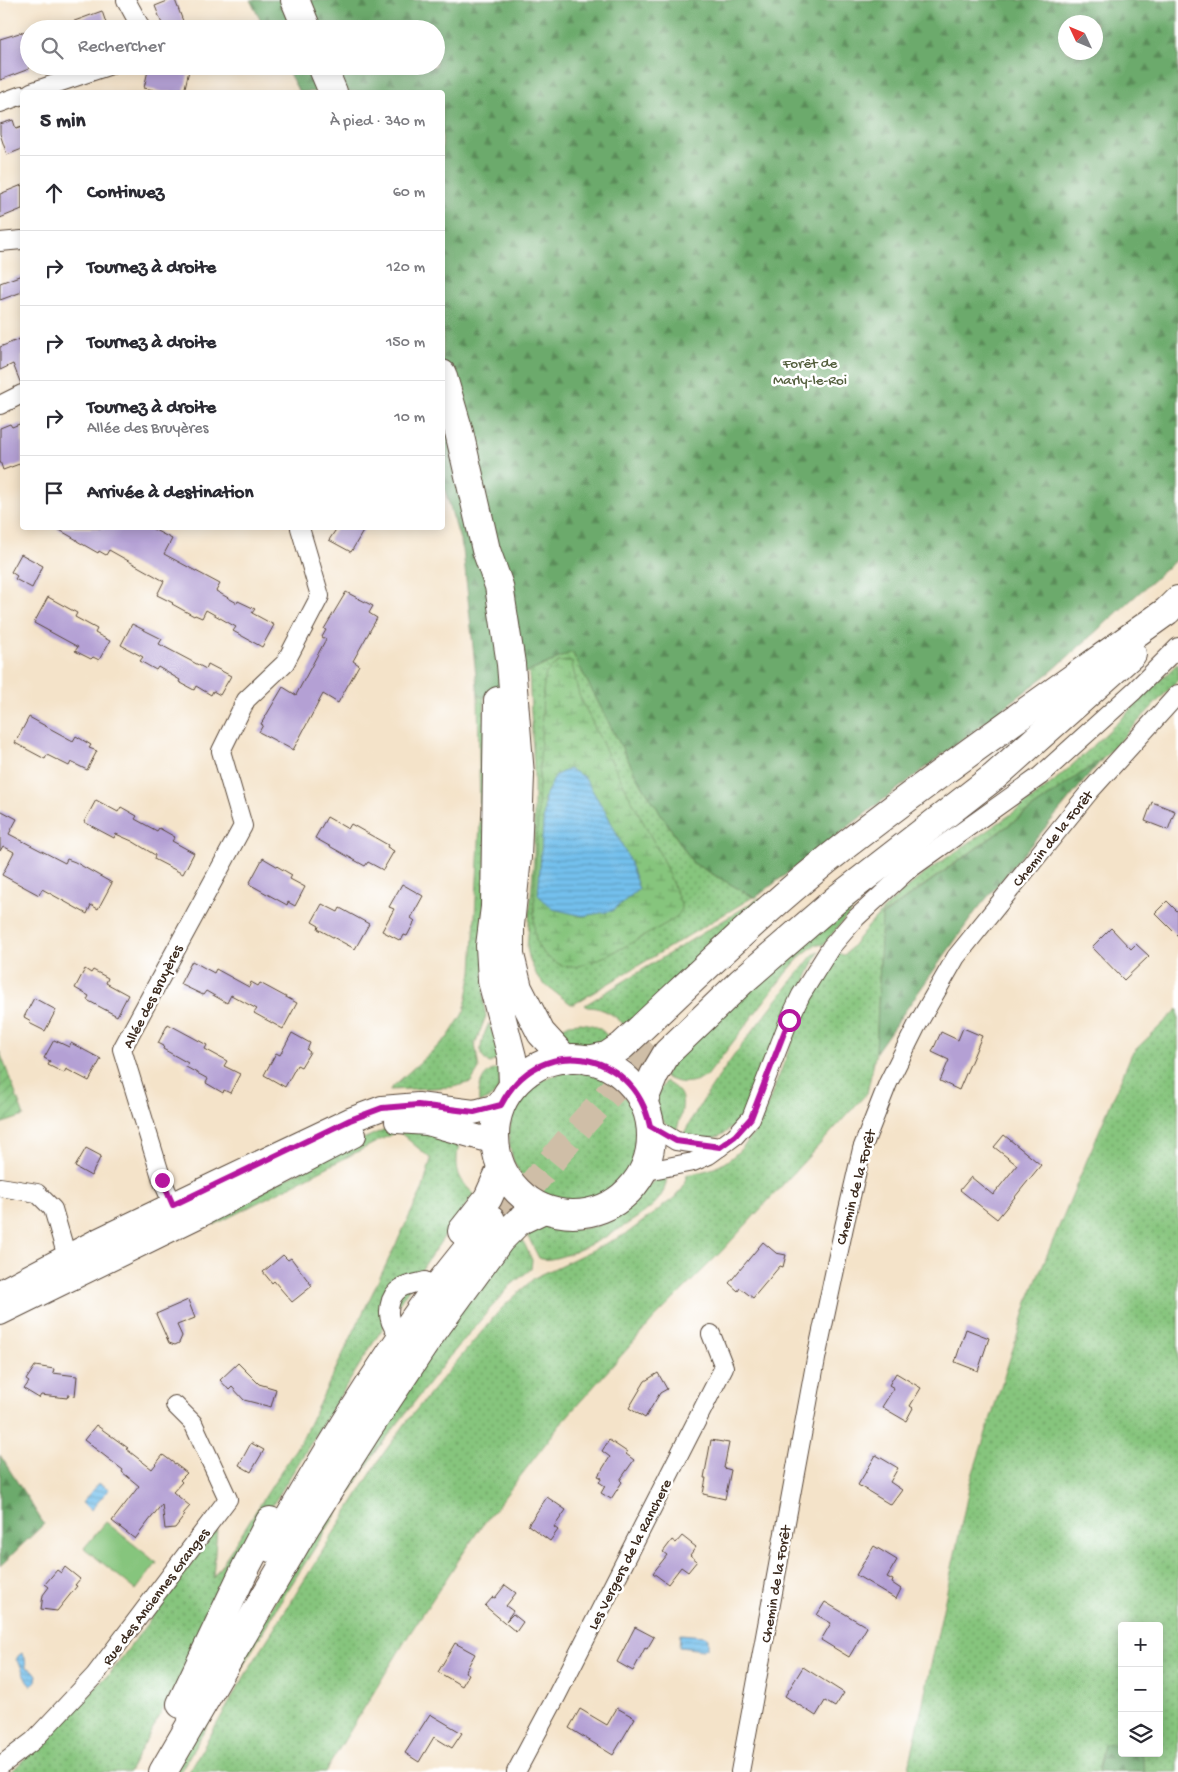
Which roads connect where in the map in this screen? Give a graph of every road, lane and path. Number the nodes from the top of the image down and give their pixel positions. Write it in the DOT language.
graph roads {
  1 [pos="126,0"];
  2 [pos="295,0"];
  3 [pos="137,20"];
  4 [pos="303,20"];
  5 [pos="81,75"];
  6 [pos="326,75"];
  7 [pos="37,90"];
  8 [pos="332,90"];
  9 [pos="20,96"];
  10 [pos="0,103"];
  11 [pos="20,240"];
  12 [pos="0,242"];
  13 [pos="445,385"];
  14 [pos="20,395"];
  15 [pos="0,405"];
  16 [pos="305,532"];
  17 [pos="486,550"];
  18 [pos="1172,605"];
  19 [pos="1178,647"];
  20 [pos="1104,656"];
  21 [pos="1178,694"];
  22 [pos="1061,717"];
  23 [pos="576,1059"];
  24 [pos="507,1095"];
  25 [pos="646,1114"];
  26 [pos="495,1142"];
  27 [pos="720,1147"];
  28 [pos="502,1169"];
  29 [pos="642,1172"];
  30 [pos="0,1186"];
  31 [pos="544,1209"];
  32 [pos="177,1214"];
  33 [pos="495,1223"];
  34 [pos="71,1266"];
  35 [pos="0,1292"];
  36 [pos="0,1313"];
  37 [pos="710,1334"];
  38 [pos="175,1405"];
  39 [pos="189,1707"];
  40 [pos="0,1766"];
  41 [pos="142,1772"];
  42 [pos="163,1772"];
  43 [pos="516,1772"];
  44 [pos="740,1772"];
  1 -- 3 [label="street"];
  2 -- 4 [label="main road"];
  5 -- 7 [label="street"];
  6 -- 8 [label="main road"];
  9 -- 10 [label="street"];
  11 -- 12 [label="street"];
  13 -- 17 [label="main road"];
  14 -- 15 [label="street"];
  16 -- 32 [label="street, Allée des Bruyères"];
  17 -- 23 [label="main road"];
  17 -- 24 [label="main road"];
  18 -- 20 [label="main road"];
  18 -- 22 [label="main road"];
  19 -- 27 [label="street"];
  20 -- 22 [label="main road"];
  20 -- 23 [label="main road"];
  21 -- 44 [label="street, Chemin de la Forêt"];
  22 -- 25 [label="main road"];
  23 -- 24 [label="main road"];
  23 -- 25 [label="main road"];
  24 -- 26 [label="main road"];
  24 -- 32 [label="street"];
  25 -- 27 [label="street"];
  25 -- 29 [label="main road"];
  26 -- 28 [label="main road"];
  26 -- 32 [label="street"];
  27 -- 29 [label="street"];
  28 -- 31 [label="main road"];
  28 -- 39 [label="main road"];
  29 -- 31 [label="main road"];
  30 -- 34 [label="street"];
  31 -- 39 [label="main road"];
  32 -- 34 [label="street"];
  33 -- 39 [label="main road"];
  34 -- 35 [label="street"];
  34 -- 36 [label="street"];
  37 -- 43 [label="street, Les Vergers de la Ranchere"];
  38 -- 40 [label="street, Rue des Anciennes Granges"];
  39 -- 41 [label="main road"];
  39 -- 42 [label="main road"];
}
